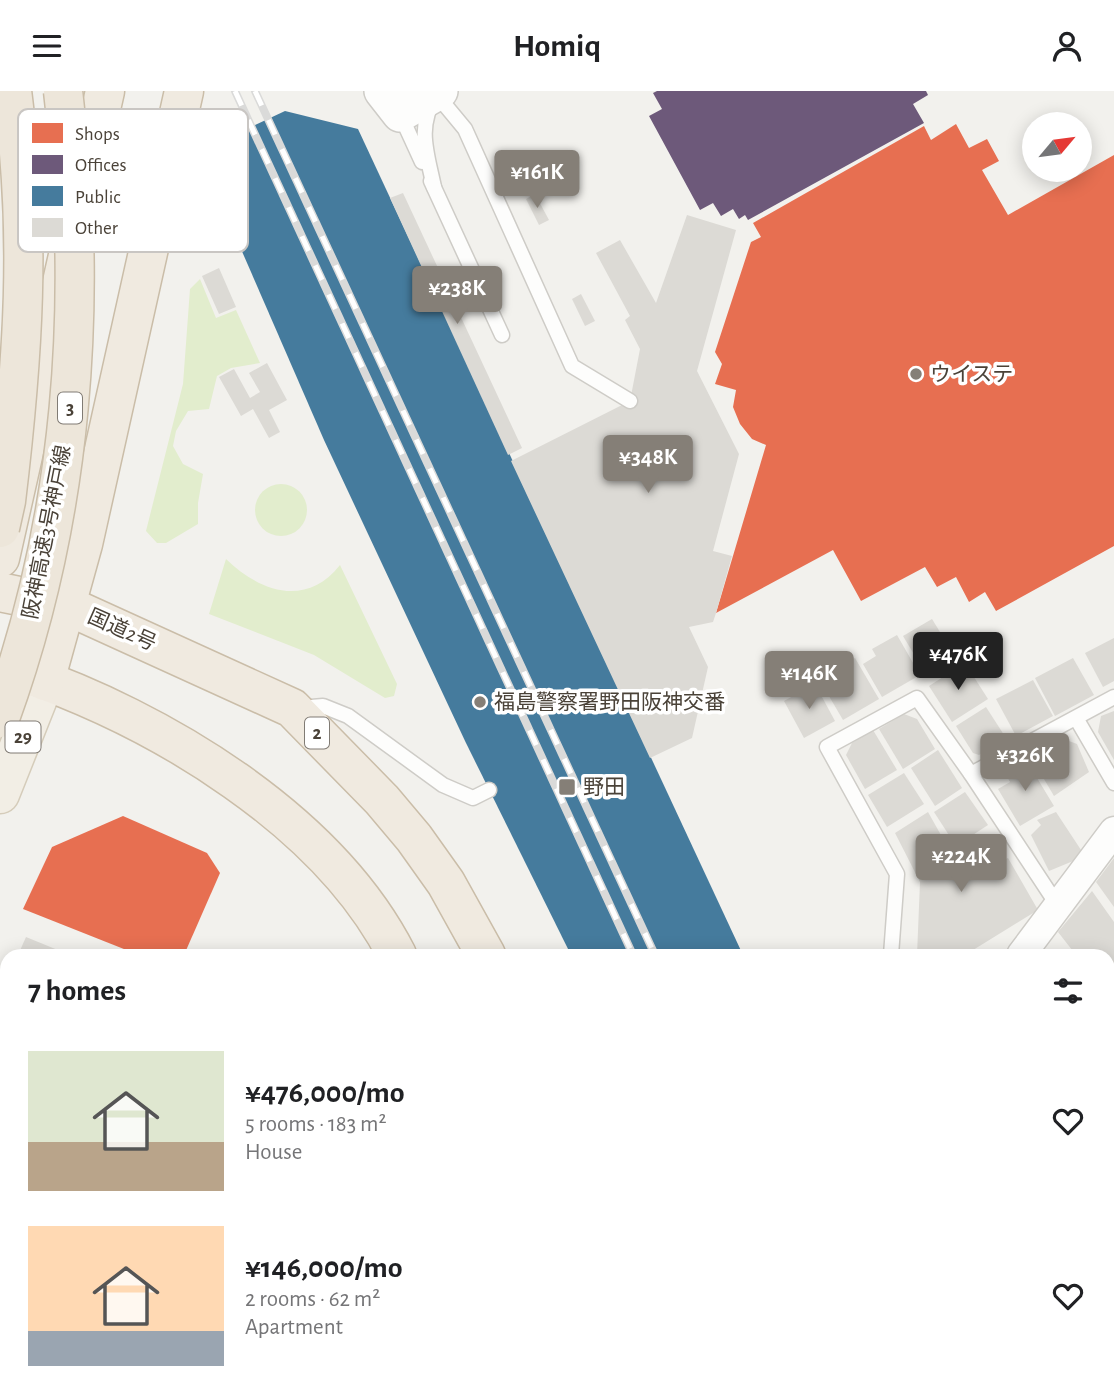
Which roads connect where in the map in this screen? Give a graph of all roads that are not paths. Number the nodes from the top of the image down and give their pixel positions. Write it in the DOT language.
graph roads {
  1 [pos="12,91"];
  2 [pos="62,91"];
  3 [pos="105,91"];
  4 [pos="184,91"];
  5 [pos="436,92"];
  6 [pos="391,103"];
  7 [pos="65,109"];
  8 [pos="74,109"];
  9 [pos="100,109"];
  10 [pos="180,109"];
  11 [pos="18,148"];
  12 [pos="434,187"];
  13 [pos="24,252"];
  14 [pos="67,252"];
  15 [pos="76,252"];
  16 [pos="148,252"];
  17 [pos="502,335"];
  18 [pos="0,383"];
  19 [pos="38,384"];
  20 [pos="630,401"];
  21 [pos="0,528"];
  22 [pos="0,558"];
  23 [pos="0,592"];
  24 [pos="68,606"];
  25 [pos="0,665"];
  26 [pos="45,681"];
  27 [pos="1114,697"];
  28 [pos="292,708"];
  29 [pos="0,718"];
  30 [pos="1076,718"];
  31 [pos="971,774"];
  32 [pos="1114,783"];
  33 [pos="489,790"];
  34 [pos="0,794"];
  35 [pos="1114,831"];
  36 [pos="1058,906"];
  37 [pos="393,949"];
  38 [pos="482,949"];
  39 [pos="891,949"];
  40 [pos="1026,949"];
  1 -- 11 [label="highway, bridge"];
  2 -- 7 [label="highway, 阪神高速3号神戸線 / 3, bridge"];
  2 -- 8 [label="street"];
  3 -- 9 [label="highway"];
  4 -- 10 [label="highway, 国道2号"];
  5 -- 6 [label="street"];
  5 -- 12 [label="lane"];
  5 -- 20 [label="lane"];
  6 -- 12 [label="lane"];
  12 -- 17 [label="lane"];
  13 -- 21 [label="highway, bridge"];
  14 -- 19 [label="highway"];
  15 -- 29 [label="highway, 阪神高速3号神戸線 / 3, bridge"];
  16 -- 24 [label="highway, 国道2号"];
  18 -- 19 [label="street"];
  19 -- 22 [label="highway"];
  23 -- 24 [label="highway, 2"];
  24 -- 26 [label="highway"];
  24 -- 28 [label="highway, 国道2号 / 2"];
  25 -- 26 [label="highway"];
  26 -- 34 [label="main road, 29"];
  26 -- 37 [label="highway"];
  27 -- 30 [label="lane"];
  28 -- 33 [label="lane"];
  28 -- 38 [label="highway, 国道2号 / 2"];
  30 -- 31 [label="lane"];
  30 -- 32 [label="lane"];
  31 -- 36 [label="lane"];
  31 -- 39 [label="lane"];
  35 -- 36 [label="street"];
  36 -- 40 [label="street"];
}
